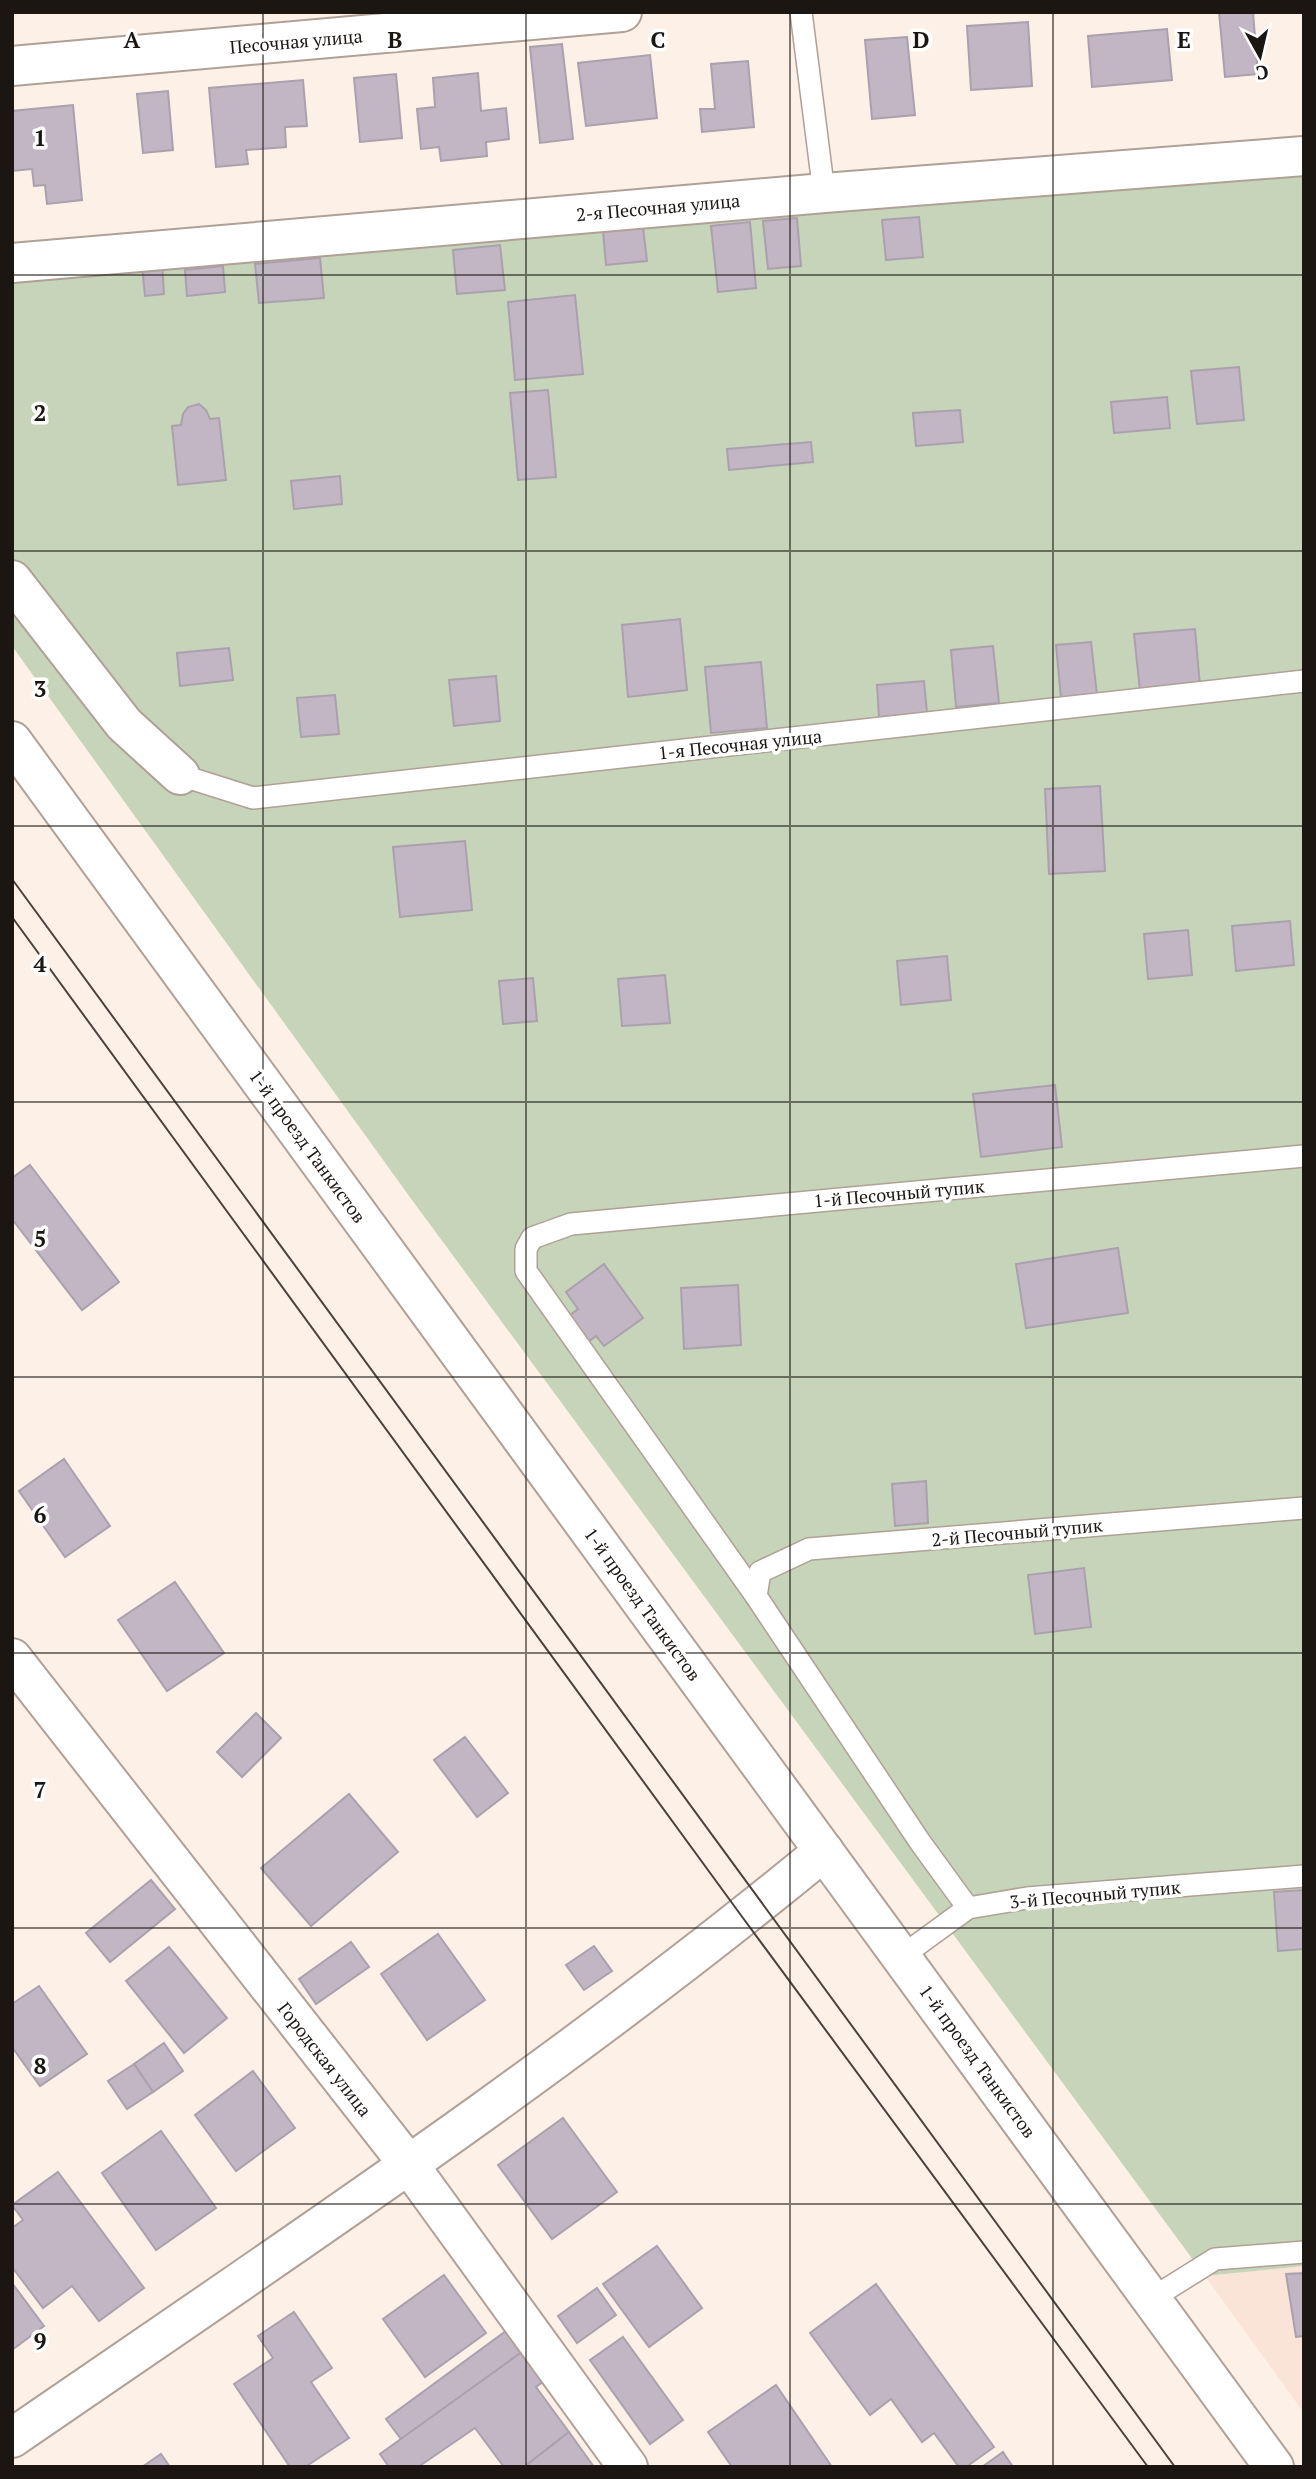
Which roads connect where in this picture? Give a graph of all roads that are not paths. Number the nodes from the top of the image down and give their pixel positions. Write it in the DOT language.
graph roads {
  1 [pos="622,12"];
  2 [pos="801,12"];
  3 [pos="12,66"];
  4 [pos="1304,156"];
  5 [pos="824,193"];
  6 [pos="12,264"];
  7 [pos="12,580"];
  8 [pos="1304,681"];
  9 [pos="12,741"];
  10 [pos="180,775"];
  11 [pos="1304,1156"];
  12 [pos="1304,1508"];
  13 [pos="756,1595"];
  14 [pos="12,1658"];
  15 [pos="824,1851"];
  16 [pos="1304,1876"];
  17 [pos="968,1908"];
  18 [pos="902,1956"];
  19 [pos="409,2165"];
  20 [pos="1304,2252"];
  21 [pos="1151,2299"];
  22 [pos="12,2438"];
  23 [pos="628,2467"];
  24 [pos="1274,2467"];
  1 -- 3 [label="street, Песочная улица"];
  2 -- 5 [label="lane"];
  4 -- 5 [label="street, 2-я Песочная улица"];
  5 -- 6 [label="street, 2-я Песочная улица"];
  7 -- 10 [label="street"];
  8 -- 10 [label="lane, 1-я Песочная улица"];
  9 -- 15 [label="street, 1-й проезд Танкистов"];
  11 -- 13 [label="lane, 1-й Песочный тупик"];
  12 -- 13 [label="lane, 2-й Песочный тупик"];
  13 -- 17 [label="lane"];
  14 -- 19 [label="street, Городская улица"];
  15 -- 18 [label="street, 1-й проезд Танкистов"];
  15 -- 19 [label="street"];
  16 -- 17 [label="lane, 3-й Песочный тупик"];
  17 -- 18 [label="lane, 3-й Песочный тупик"];
  18 -- 21 [label="street, 1-й проезд Танкистов"];
  19 -- 22 [label="street"];
  19 -- 23 [label="street, Городская улица"];
  20 -- 21 [label="lane"];
  21 -- 24 [label="street, 1-й проезд Танкистов"];
}
